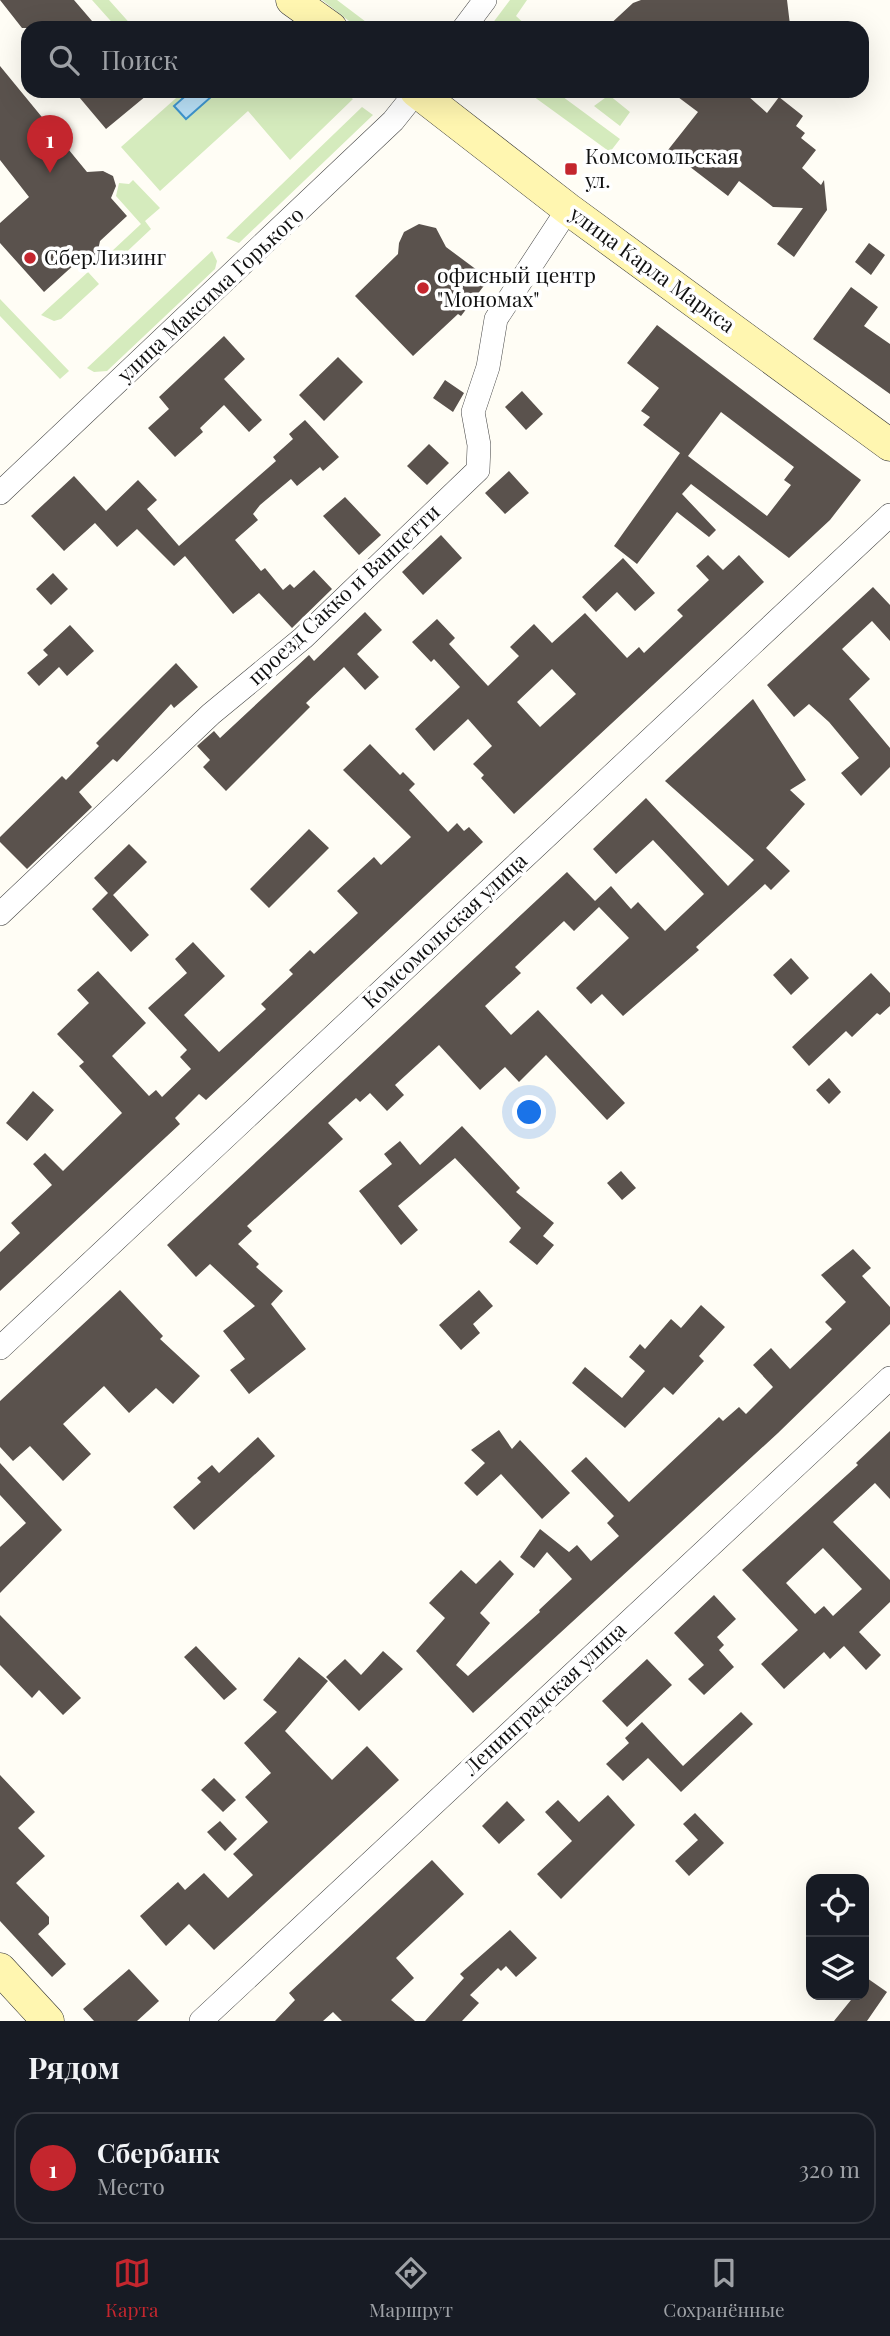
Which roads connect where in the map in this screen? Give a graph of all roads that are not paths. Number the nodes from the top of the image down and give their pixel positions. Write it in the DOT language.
graph roads {
  1 [pos="292,0"];
  2 [pos="485,0"];
  3 [pos="321,21"];
  4 [pos="469,21"];
  5 [pos="411,98"];
  6 [pos="426,98"];
  7 [pos="568,209"];
  8 [pos="890,445"];
  9 [pos="0,493"];
  10 [pos="890,515"];
  11 [pos="0,914"];
  12 [pos="0,1348"];
  13 [pos="890,1378"];
  14 [pos="0,1969"];
  15 [pos="48,2021"];
  16 [pos="201,2021"];
  1 -- 3 [label="main road"];
  2 -- 4 [label="street"];
  5 -- 9 [label="street, улица Максима Горького"];
  6 -- 7 [label="main road, улица Карла Маркса"];
  7 -- 8 [label="main road, улица Карла Маркса"];
  7 -- 11 [label="street, проезд Сакко и Ванцетти"];
  10 -- 12 [label="street, Комсомольская улица"];
  13 -- 16 [label="street, Ленинградская улица"];
  14 -- 15 [label="main road"];
}
